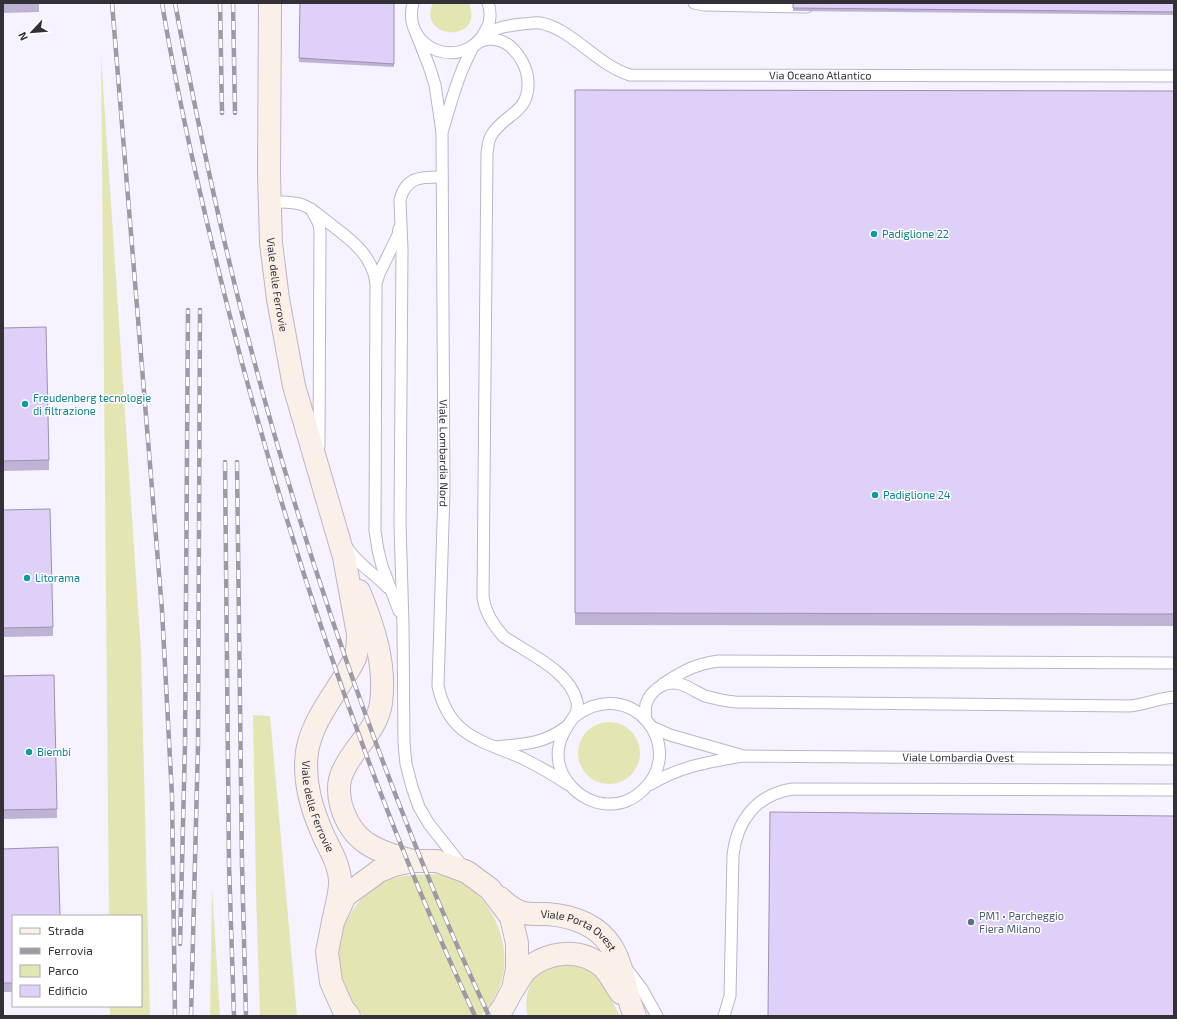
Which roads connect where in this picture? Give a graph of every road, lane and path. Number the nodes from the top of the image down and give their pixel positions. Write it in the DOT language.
graph roads {
  1 [pos="270,3"];
  2 [pos="413,3"];
  3 [pos="488,3"];
  4 [pos="694,3"];
  5 [pos="813,5"];
  6 [pos="416,33"];
  7 [pos="484,35"];
  8 [pos="473,46"];
  9 [pos="1174,76"];
  10 [pos="442,132"];
  11 [pos="442,177"];
  12 [pos="270,202"];
  13 [pos="311,210"];
  14 [pos="400,223"];
  15 [pos="376,284"];
  16 [pos="319,472"];
  17 [pos="333,520"];
  18 [pos="344,557"];
  19 [pos="396,599"];
  20 [pos="403,625"];
  21 [pos="1174,663"];
  22 [pos="659,687"];
  23 [pos="1174,697"];
  24 [pos="574,717"];
  25 [pos="648,723"];
  26 [pos="567,726"];
  27 [pos="495,747"];
  28 [pos="743,756"];
  29 [pos="1174,759"];
  30 [pos="649,785"];
  31 [pos="570,786"];
  32 [pos="1174,790"];
  33 [pos="413,861"];
  34 [pos="467,872"];
  35 [pos="490,889"];
  36 [pos="333,922"];
  37 [pos="616,954"];
  38 [pos="331,982"];
  39 [pos="513,989"];
  40 [pos="632,1011"];
  41 [pos="340,1016"];
  42 [pos="349,1016"];
  43 [pos="497,1016"];
  44 [pos="515,1016"];
  45 [pos="657,1016"];
  46 [pos="724,1016"];
  1 -- 12 [label="street, Viale delle Ferrovie"];
  2 -- 6 [label="lane, Viale Lombardia Nord"];
  3 -- 7 [label="lane"];
  4 -- 5 [label="lane"];
  6 -- 8 [label="lane"];
  6 -- 10 [label="lane, Viale Lombardia Nord"];
  7 -- 8 [label="lane"];
  7 -- 9 [label="lane, Via Oceano Atlantico"];
  8 -- 10 [label="lane, Viale Lombardia Nord"];
  8 -- 24 [label="lane"];
  10 -- 11 [label="lane, Viale Lombardia Nord"];
  11 -- 14 [label="lane"];
  11 -- 27 [label="lane, Viale Lombardia Nord"];
  12 -- 13 [label="lane"];
  12 -- 16 [label="street, Viale delle Ferrovie"];
  13 -- 15 [label="lane"];
  13 -- 16 [label="lane"];
  14 -- 15 [label="lane"];
  14 -- 20 [label="lane"];
  15 -- 19 [label="lane"];
  16 -- 17 [label="street, Viale delle Ferrovie"];
  17 -- 18 [label="street, Viale delle Ferrovie"];
  17 -- 19 [label="lane"];
  18 -- 33 [label="street, Viale delle Ferrovie"];
  18 -- 36 [label="street, Viale delle Ferrovie"];
  19 -- 20 [label="lane"];
  20 -- 34 [label="lane"];
  21 -- 22 [label="lane"];
  22 -- 23 [label="lane"];
  22 -- 25 [label="lane"];
  24 -- 25 [label="lane"];
  24 -- 26 [label="lane"];
  25 -- 28 [label="lane, Viale Lombardia Ovest"];
  25 -- 30 [label="lane"];
  26 -- 27 [label="lane, Viale Lombardia Nord"];
  26 -- 31 [label="lane"];
  27 -- 31 [label="lane, Viale Lombardia Nord"];
  28 -- 29 [label="lane, Viale Lombardia Ovest"];
  28 -- 30 [label="lane, Viale Lombardia Ovest"];
  30 -- 31 [label="lane"];
  32 -- 46 [label="lane"];
  33 -- 34 [label="street"];
  33 -- 36 [label="street"];
  34 -- 35 [label="street"];
  35 -- 37 [label="street, Viale Porta Ovest"];
  35 -- 39 [label="street"];
  36 -- 38 [label="street"];
  37 -- 40 [label="street, Viale Porta Ovest"];
  37 -- 45 [label="lane"];
  38 -- 41 [label="lane"];
  38 -- 42 [label="street"];
  39 -- 40 [label="street, Viale Porta Ovest"];
  39 -- 43 [label="street"];
  39 -- 44 [label="street"];
}
